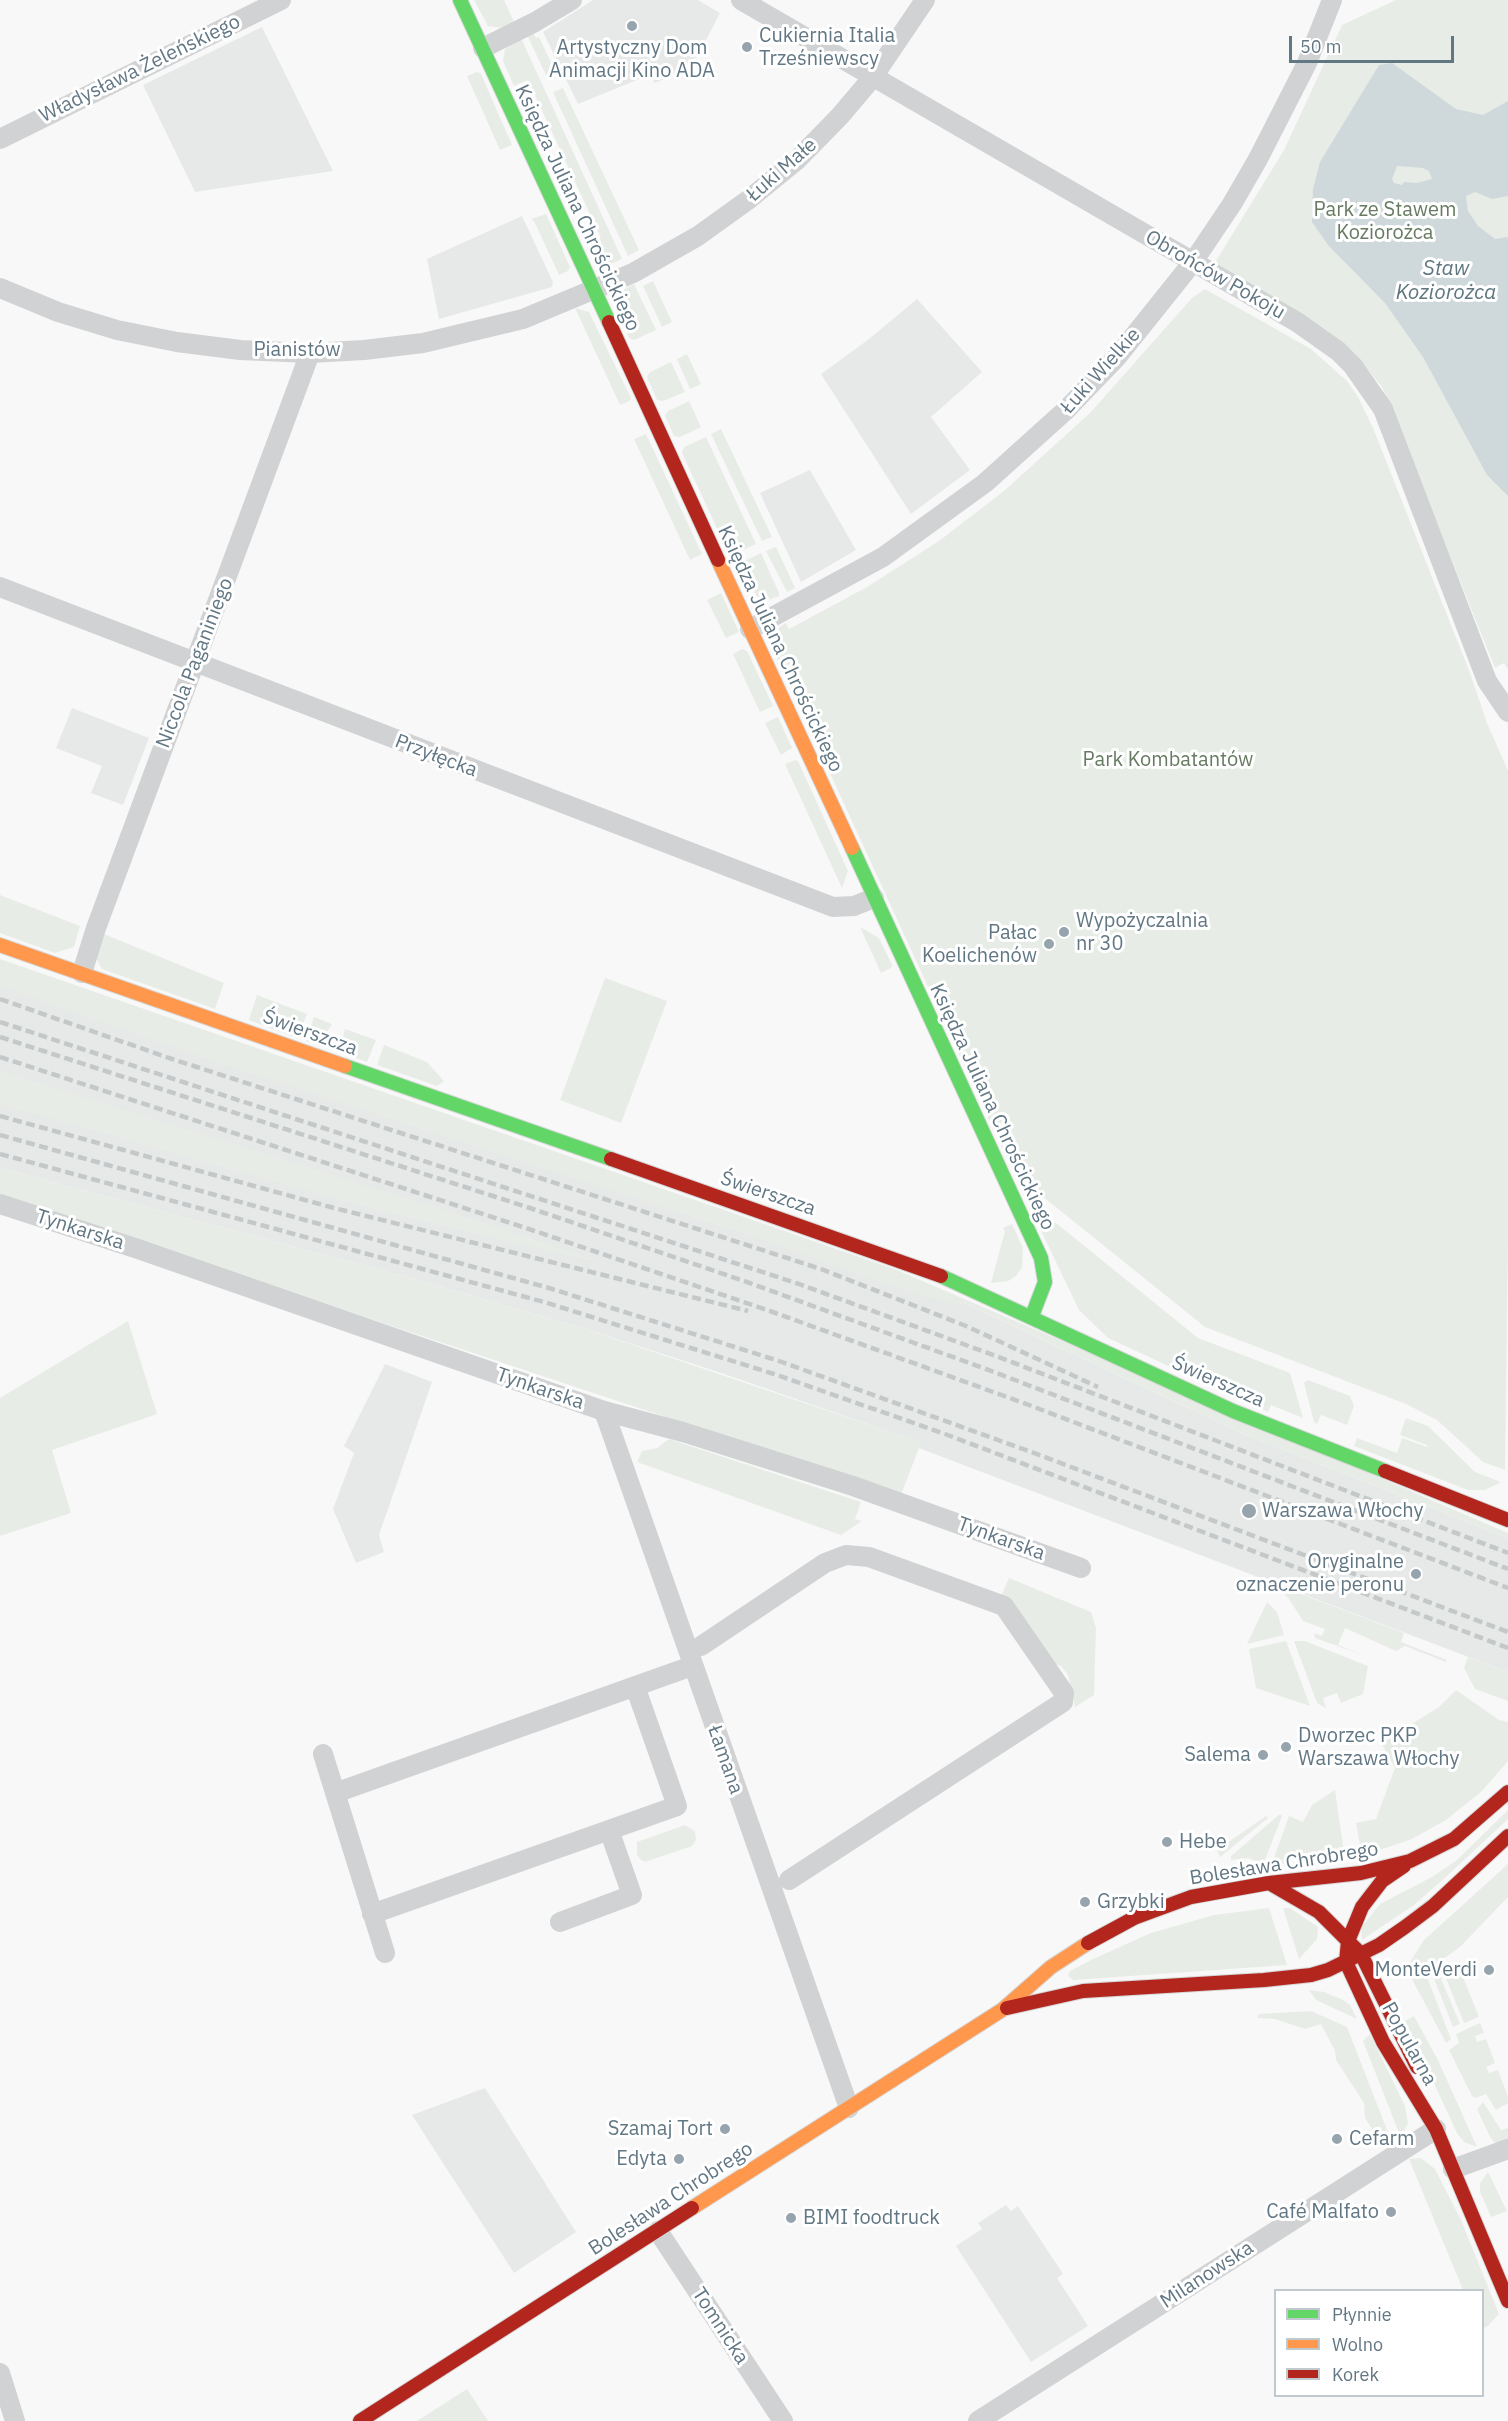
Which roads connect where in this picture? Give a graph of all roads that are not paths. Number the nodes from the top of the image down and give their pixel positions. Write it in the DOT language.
graph roads {
  1 [pos="281,0"];
  2 [pos="460,0"];
  3 [pos="572,0"];
  4 [pos="741,0"];
  5 [pos="924,0"];
  6 [pos="1332,0"];
  7 [pos="483,48"];
  8 [pos="873,77"];
  9 [pos="0,139"];
  10 [pos="1193,262"];
  11 [pos="0,288"];
  12 [pos="594,291"];
  13 [pos="310,353"];
  14 [pos="0,587"];
  15 [pos="750,629"];
  16 [pos="195,663"];
  17 [pos="1508,712"];
  18 [pos="874,898"];
  19 [pos="0,945"];
  20 [pos="82,973"];
  21 [pos="0,1204"];
  22 [pos="1032,1316"];
  23 [pos="604,1411"];
  24 [pos="1508,1520"];
  25 [pos="1081,1568"];
  26 [pos="700,1646"];
  27 [pos="692,1666"];
  28 [pos="634,1686"];
  29 [pos="323,1754"];
  30 [pos="1508,1792"];
  31 [pos="335,1793"];
  32 [pos="609,1830"];
  33 [pos="1508,1836"];
  34 [pos="1410,1862"];
  35 [pos="789,1880"];
  36 [pos="1269,1883"];
  37 [pos="372,1914"];
  38 [pos="560,1922"];
  39 [pos="1348,1941"];
  40 [pos="385,1953"];
  41 [pos="1361,1954"];
  42 [pos="1346,1962"];
  43 [pos="1002,2010"];
  44 [pos="849,2108"];
  45 [pos="1436,2129"];
  46 [pos="1508,2149"];
  47 [pos="1453,2169"];
  48 [pos="658,2231"];
  49 [pos="1508,2301"];
  50 [pos="0,2373"];
  51 [pos="15,2421"];
  52 [pos="360,2421"];
  53 [pos="783,2421"];
  54 [pos="978,2421"];
  1 -- 9 [label="street, Władysława Żeleńskiego"];
  2 -- 7 [label="street, Księdza Juliana Chrościckiego"];
  3 -- 7 [label="street"];
  4 -- 8 [label="street, Obrońców Pokoju"];
  5 -- 8 [label="street, Łuki Małe"];
  6 -- 10 [label="street, Łuki Wielkie"];
  7 -- 12 [label="street, Księdza Juliana Chrościckiego"];
  8 -- 10 [label="street, Obrońców Pokoju"];
  8 -- 12 [label="street, Łuki Małe"];
  10 -- 15 [label="street, Łuki Wielkie"];
  10 -- 17 [label="street, Obrońców Pokoju"];
  11 -- 13 [label="street, Pianistów"];
  12 -- 13 [label="street, Pianistów"];
  12 -- 15 [label="street, Księdza Juliana Chrościckiego"];
  13 -- 16 [label="street, Niccola Paganiniego"];
  14 -- 16 [label="street, Przyłęcka"];
  15 -- 18 [label="street, Księdza Juliana Chrościckiego"];
  16 -- 18 [label="street, Przyłęcka"];
  16 -- 20 [label="street, Niccola Paganiniego"];
  18 -- 22 [label="street, Księdza Juliana Chrościckiego"];
  19 -- 20 [label="street, Świerszcza"];
  20 -- 22 [label="street, Świerszcza"];
  21 -- 23 [label="street, Tynkarska"];
  22 -- 24 [label="street, Świerszcza"];
  23 -- 25 [label="street, Tynkarska"];
  23 -- 27 [label="street, Łamana"];
  26 -- 35 [label="street"];
  27 -- 28 [label="street"];
  27 -- 44 [label="street, Łamana"];
  28 -- 31 [label="street"];
  28 -- 32 [label="street"];
  29 -- 31 [label="street"];
  30 -- 34 [label="street, Bolesława Chrobrego"];
  31 -- 37 [label="street"];
  32 -- 37 [label="street"];
  32 -- 38 [label="street"];
  33 -- 41 [label="street, Bolesława Chrobrego"];
  34 -- 36 [label="street, Bolesława Chrobrego"];
  34 -- 39 [label="street, Popularna"];
  36 -- 39 [label="street, Popularna"];
  36 -- 43 [label="street, Bolesława Chrobrego"];
  37 -- 40 [label="street"];
  39 -- 41 [label="street, Popularna"];
  39 -- 42 [label="street, Popularna"];
  41 -- 42 [label="street, Bolesława Chrobrego"];
  41 -- 45 [label="street, Popularna"];
  42 -- 43 [label="street, Bolesława Chrobrego"];
  42 -- 45 [label="street, Popularna"];
  43 -- 44 [label="street, Bolesława Chrobrego"];
  44 -- 48 [label="street, Bolesława Chrobrego"];
  45 -- 47 [label="street, Popularna"];
  45 -- 54 [label="street, Milanowska"];
  46 -- 47 [label="street"];
  47 -- 49 [label="street, Popularna"];
  48 -- 52 [label="street, Bolesława Chrobrego"];
  48 -- 53 [label="street, Tomnicka"];
  50 -- 51 [label="street"];
}
